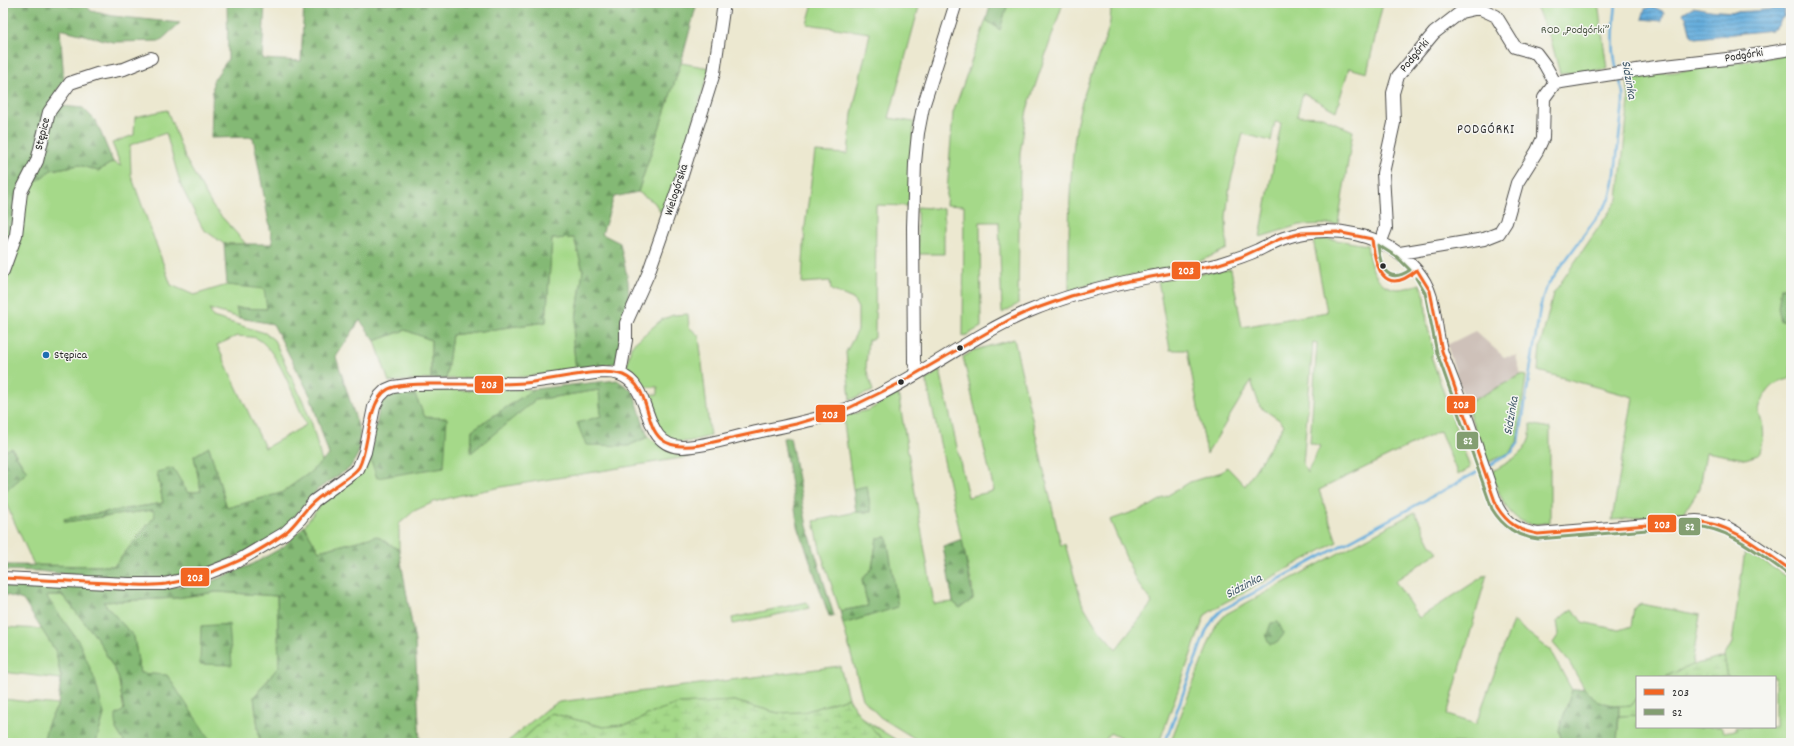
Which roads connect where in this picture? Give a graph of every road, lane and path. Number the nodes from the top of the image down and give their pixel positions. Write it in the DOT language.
graph roads {
  1 [pos="724,3"];
  2 [pos="956,3"];
  3 [pos="1791,49"];
  4 [pos="151,58"];
  5 [pos="1555,83"];
  6 [pos="1381,241"];
  7 [pos="1400,253"];
  8 [pos="3,271"];
  9 [pos="918,372"];
  10 [pos="620,374"];
  11 [pos="1791,570"];
  12 [pos="3,578"];
  1 -- 10 [label="street, Wielogórska"];
  2 -- 9 [label="street"];
  3 -- 5 [label="street, Podgórki"];
  4 -- 8 [label="street, Stępice"];
  5 -- 6 [label="street, Podgórki"];
  5 -- 7 [label="street"];
  6 -- 7 [label="street"];
  6 -- 9 [label="street"];
  7 -- 11 [label="street"];
  9 -- 10 [label="street"];
  10 -- 12 [label="street"];
}
